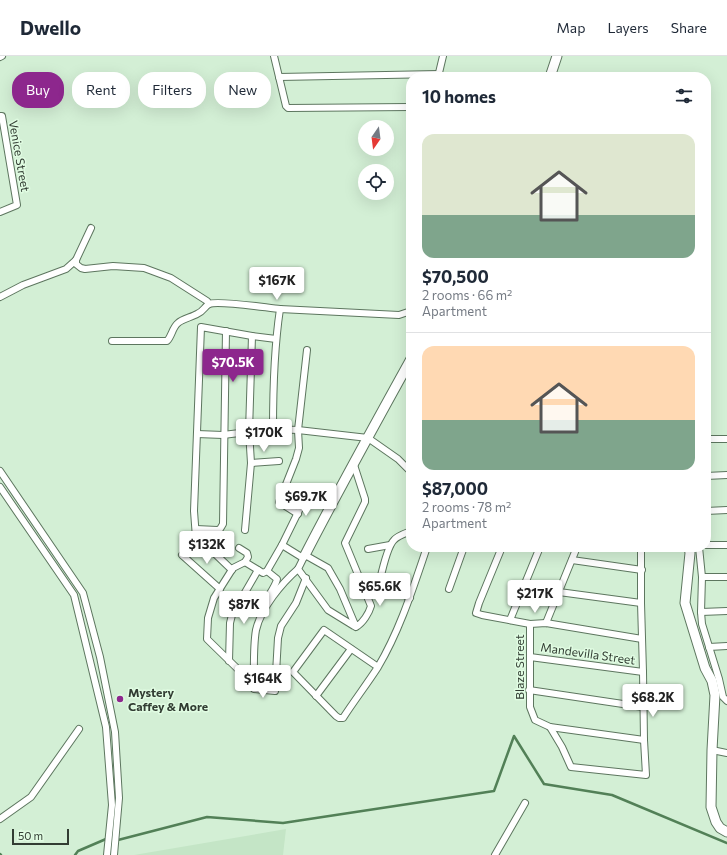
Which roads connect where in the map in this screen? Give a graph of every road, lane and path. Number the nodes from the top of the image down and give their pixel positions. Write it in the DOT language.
graph roads {
  1 [pos="274,56"];
  2 [pos="443,56"];
  3 [pos="557,56"];
  4 [pos="440,72"];
  5 [pos="552,72"];
  6 [pos="406,75"];
  7 [pos="279,77"];
  8 [pos="406,107"];
  9 [pos="1,116"];
  10 [pos="0,212"];
  11 [pos="91,228"];
  12 [pos="76,260"];
  13 [pos="0,297"];
  14 [pos="209,304"];
  15 [pos="280,309"];
  16 [pos="406,313"];
  17 [pos="226,331"];
  18 [pos="252,336"];
  19 [pos="276,338"];
  20 [pos="112,341"];
  21 [pos="307,350"];
  22 [pos="406,368"];
  23 [pos="273,429"];
  24 [pos="298,430"];
  25 [pos="249,431"];
  26 [pos="197,434"];
  27 [pos="223,435"];
  28 [pos="368,438"];
  29 [pos="711,439"];
  30 [pos="727,440"];
  31 [pos="279,461"];
  32 [pos="251,464"];
  33 [pos="354,465"];
  34 [pos="406,467"];
  35 [pos="0,471"];
  36 [pos="727,475"];
  37 [pos="711,476"];
  38 [pos="0,487"];
  39 [pos="333,500"];
  40 [pos="727,510"];
  41 [pos="711,511"];
  42 [pos="298,514"];
  43 [pos="196,529"];
  44 [pos="245,530"];
  45 [pos="406,533"];
  46 [pos="196,538"];
  47 [pos="282,545"];
  48 [pos="390,545"];
  49 [pos="711,545"];
  50 [pos="727,545"];
  51 [pos="207,546"];
  52 [pos="239,548"];
  53 [pos="368,549"];
  54 [pos="425,552"];
  55 [pos="462,552"];
  56 [pos="500,552"];
  57 [pos="538,552"];
  58 [pos="575,552"];
  59 [pos="641,552"];
  60 [pos="690,552"];
  61 [pos="700,552"];
  62 [pos="182,554"];
  63 [pos="304,557"];
  64 [pos="572,560"];
  65 [pos="245,562"];
  66 [pos="298,569"];
  67 [pos="232,570"];
  68 [pos="258,570"];
  69 [pos="642,570"];
  70 [pos="267,571"];
  71 [pos="702,577"];
  72 [pos="727,577"];
  73 [pos="306,578"];
  74 [pos="220,589"];
  75 [pos="449,589"];
  76 [pos="559,592"];
  77 [pos="410,598"];
  78 [pos="641,603"];
  79 [pos="727,611"];
  80 [pos="701,612"];
  81 [pos="510,620"];
  82 [pos="546,623"];
  83 [pos="530,624"];
  84 [pos="356,627"];
  85 [pos="642,639"];
  86 [pos="727,646"];
  87 [pos="709,647"];
  88 [pos="350,649"];
  89 [pos="530,657"];
  90 [pos="229,661"];
  91 [pos="378,667"];
  92 [pos="643,672"];
  93 [pos="719,679"];
  94 [pos="727,679"];
  95 [pos="529,690"];
  96 [pos="316,696"];
  97 [pos="727,701"];
  98 [pos="644,707"];
  99 [pos="550,727"];
  100 [pos="79,729"];
  101 [pos="644,740"];
  102 [pos="712,750"];
  103 [pos="727,753"];
  104 [pos="525,803"];
  105 [pos="0,819"];
  106 [pos="727,832"];
  107 [pos="107,855"];
  108 [pos="114,855"];
  109 [pos="495,855"];
  1 -- 7 [label="street"];
  2 -- 4 [label="street"];
  3 -- 5 [label="street"];
  6 -- 7 [label="street"];
  7 -- 8 [label="street"];
  9 -- 10 [label="street, Venice Street"];
  11 -- 12 [label="street"];
  12 -- 13 [label="street"];
  12 -- 14 [label="street"];
  14 -- 15 [label="street"];
  14 -- 20 [label="street"];
  15 -- 16 [label="street"];
  15 -- 19 [label="street"];
  17 -- 18 [label="street"];
  17 -- 26 [label="street"];
  17 -- 27 [label="street"];
  18 -- 19 [label="street"];
  18 -- 25 [label="street"];
  19 -- 23 [label="street"];
  21 -- 24 [label="street"];
  22 -- 28 [label="street"];
  23 -- 24 [label="street"];
  23 -- 25 [label="street"];
  24 -- 28 [label="street"];
  24 -- 42 [label="street"];
  25 -- 27 [label="street"];
  25 -- 32 [label="street"];
  26 -- 27 [label="street"];
  26 -- 43 [label="street"];
  27 -- 43 [label="street"];
  28 -- 33 [label="street"];
  28 -- 34 [label="street"];
  29 -- 30 [label="street"];
  31 -- 32 [label="street"];
  32 -- 44 [label="street"];
  33 -- 39 [label="street"];
  33 -- 84 [label="street"];
  35 -- 108 [label="street"];
  36 -- 37 [label="street"];
  38 -- 107 [label="street"];
  39 -- 42 [label="street"];
  39 -- 63 [label="street"];
  40 -- 41 [label="street"];
  42 -- 47 [label="street"];
  43 -- 46 [label="street"];
  45 -- 48 [label="street"];
  47 -- 63 [label="street"];
  47 -- 70 [label="street"];
  48 -- 53 [label="street"];
  48 -- 77 [label="street"];
  49 -- 50 [label="street"];
  51 -- 67 [label="street"];
  52 -- 65 [label="street"];
  54 -- 77 [label="street"];
  55 -- 75 [label="street"];
  56 -- 81 [label="street"];
  57 -- 81 [label="street"];
  58 -- 64 [label="street"];
  59 -- 69 [label="street"];
  60 -- 102 [label="street"];
  61 -- 71 [label="street"];
  62 -- 74 [label="street"];
  63 -- 66 [label="street"];
  63 -- 84 [label="street"];
  64 -- 69 [label="street"];
  64 -- 76 [label="street"];
  65 -- 67 [label="street"];
  65 -- 68 [label="street"];
  66 -- 73 [label="street"];
  66 -- 73 [label="street"];
  67 -- 74 [label="street"];
  68 -- 70 [label="street"];
  68 -- 90 [label="street"];
  69 -- 78 [label="street"];
  70 -- 90 [label="street"];
  71 -- 72 [label="street"];
  71 -- 80 [label="street"];
  73 -- 84 [label="street"];
  74 -- 90 [label="street"];
  76 -- 78 [label="street"];
  76 -- 82 [label="street"];
  77 -- 91 [label="street"];
  78 -- 85 [label="street"];
  79 -- 80 [label="street"];
  80 -- 87 [label="street"];
  81 -- 83 [label="street"];
  82 -- 83 [label="street"];
  82 -- 85 [label="street"];
  83 -- 89 [label="street, Blaze Street"];
  85 -- 92 [label="street"];
  86 -- 87 [label="street"];
  87 -- 93 [label="street"];
  88 -- 91 [label="street"];
  88 -- 96 [label="street"];
  88 -- 96 [label="street"];
  89 -- 92 [label="street, Mandevilla Street"];
  89 -- 95 [label="street, Blaze Street"];
  91 -- 96 [label="street"];
  92 -- 98 [label="street"];
  93 -- 94 [label="street"];
  93 -- 97 [label="street"];
  95 -- 98 [label="street"];
  95 -- 99 [label="street, Blaze Street"];
  98 -- 101 [label="street"];
  99 -- 101 [label="street"];
  99 -- 101 [label="street, Blaze Street"];
  100 -- 105 [label="street"];
  102 -- 103 [label="street"];
  102 -- 106 [label="street"];
  104 -- 109 [label="street"];
}
